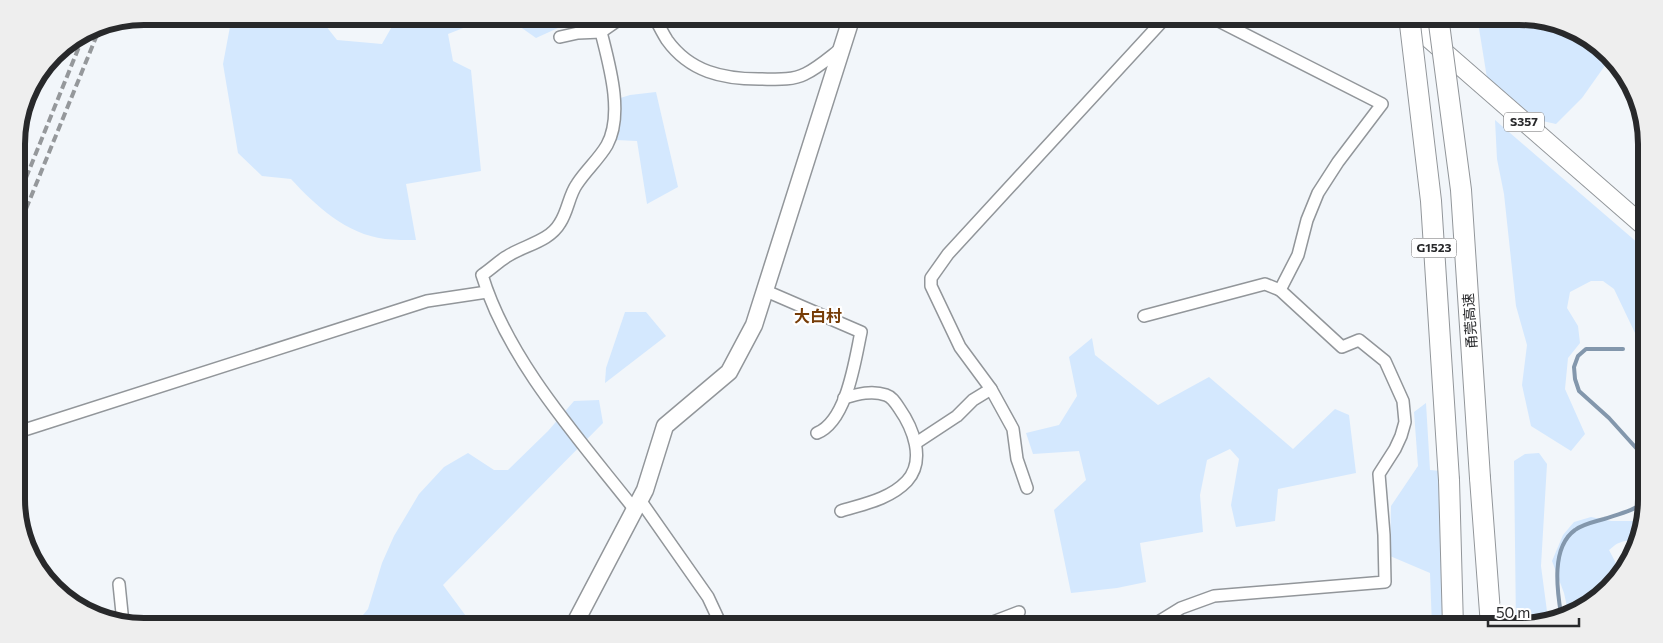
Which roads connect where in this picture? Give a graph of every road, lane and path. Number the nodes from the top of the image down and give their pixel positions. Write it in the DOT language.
graph roads {
  1 [pos="611,25"];
  2 [pos="659,25"];
  3 [pos="850,25"];
  4 [pos="1159,25"];
  5 [pos="1227,25"];
  6 [pos="1410,25"];
  7 [pos="1413,25"];
  8 [pos="1439,25"];
  9 [pos="601,32"];
  10 [pos="560,37"];
  11 [pos="844,46"];
  12 [pos="1638,221"];
  13 [pos="1280,290"];
  14 [pos="766,291"];
  15 [pos="487,292"];
  16 [pos="1144,316"];
  17 [pos="991,389"];
  18 [pos="844,398"];
  19 [pos="25,430"];
  20 [pos="817,433"];
  21 [pos="916,443"];
  22 [pos="1026,488"];
  23 [pos="638,505"];
  24 [pos="842,511"];
  25 [pos="119,584"];
  26 [pos="1019,612"];
  27 [pos="122,616"];
  28 [pos="579,618"];
  29 [pos="718,618"];
  30 [pos="1003,618"];
  31 [pos="1164,618"];
  32 [pos="1453,618"];
  33 [pos="1490,618"];
  1 -- 9 [label="street"];
  2 -- 11 [label="street"];
  3 -- 11 [label="street"];
  4 -- 17 [label="street"];
  5 -- 13 [label="street"];
  6 -- 32 [label="highway, G1523, bridge"];
  7 -- 12 [label="main road, S357"];
  8 -- 33 [label="highway, 甬莞高速 / G1523, bridge"];
  9 -- 10 [label="street"];
  9 -- 15 [label="street"];
  11 -- 14 [label="street"];
  13 -- 16 [label="street"];
  13 -- 31 [label="street"];
  14 -- 18 [label="street"];
  14 -- 23 [label="street"];
  15 -- 19 [label="street"];
  15 -- 23 [label="street"];
  17 -- 21 [label="street"];
  17 -- 22 [label="street"];
  18 -- 20 [label="street"];
  18 -- 21 [label="street"];
  21 -- 24 [label="street"];
  23 -- 28 [label="street"];
  23 -- 29 [label="street"];
  25 -- 27 [label="street"];
  26 -- 30 [label="street"];
}
